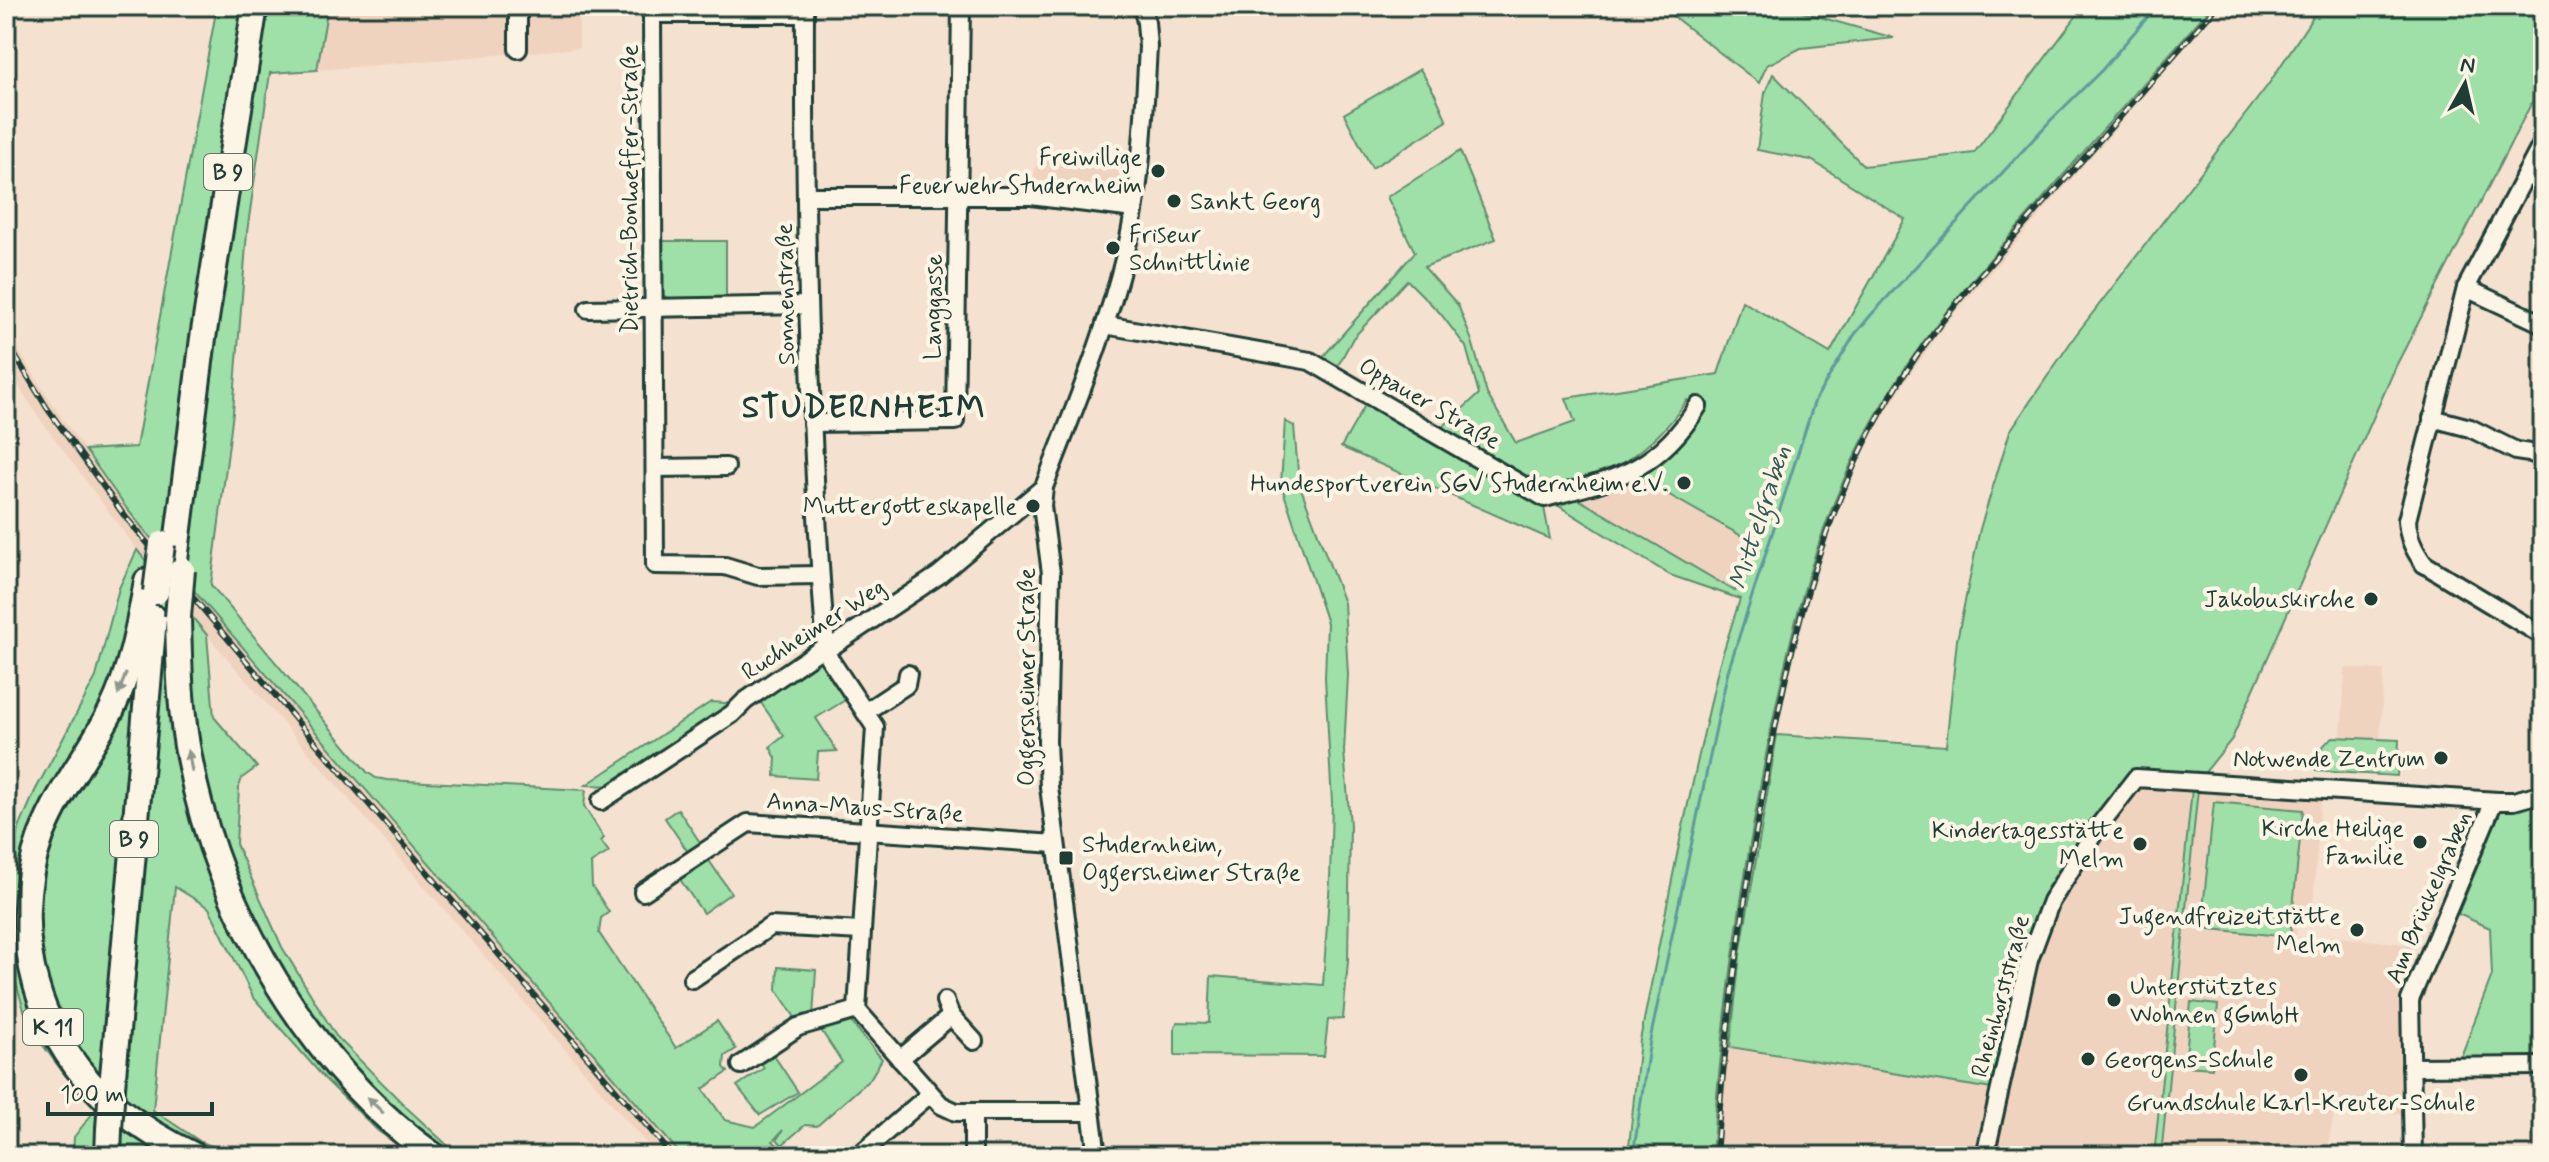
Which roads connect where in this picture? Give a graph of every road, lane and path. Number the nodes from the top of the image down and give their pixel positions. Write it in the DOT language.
graph roads {
  1 [pos="241,6"];
  2 [pos="255,6"];
  3 [pos="518,6"];
  4 [pos="961,6"];
  5 [pos="1142,6"];
  6 [pos="805,10"];
  7 [pos="518,49"];
  8 [pos="2543,142"];
  9 [pos="2526,174"];
  10 [pos="2543,184"];
  11 [pos="807,196"];
  12 [pos="958,196"];
  13 [pos="1134,209"];
  14 [pos="2466,288"];
  15 [pos="808,305"];
  16 [pos="653,307"];
  17 [pos="588,309"];
  18 [pos="2543,324"];
  19 [pos="1105,325"];
  20 [pos="1698,406"];
  21 [pos="2432,418"];
  22 [pos="812,423"];
  23 [pos="2543,455"];
  24 [pos="726,467"];
  25 [pos="655,468"];
  26 [pos="1044,487"];
  27 [pos="168,551"];
  28 [pos="820,575"];
  29 [pos="163,599"];
  30 [pos="2543,636"];
  31 [pos="826,648"];
  32 [pos="908,674"];
  33 [pos="865,712"];
  34 [pos="2543,793"];
  35 [pos="601,801"];
  36 [pos="2494,801"];
  37 [pos="867,832"];
  38 [pos="1056,844"];
  39 [pos="643,892"];
  40 [pos="861,931"];
  41 [pos="692,979"];
  42 [pos="857,1010"];
  43 [pos="974,1041"];
  44 [pos="900,1059"];
  45 [pos="741,1065"];
  46 [pos="2543,1066"];
  47 [pos="2411,1067"];
  48 [pos="930,1094"];
  49 [pos="1091,1112"];
  50 [pos="973,1114"];
  51 [pos="116,1145"];
  52 [pos="195,1156"];
  53 [pos="434,1156"];
  54 [pos="858,1156"];
  55 [pos="973,1156"];
  56 [pos="1097,1156"];
  57 [pos="1985,1156"];
  58 [pos="2413,1156"];
  1 -- 27 [label="highway, B 9"];
  2 -- 27 [label="highway, B 9"];
  3 -- 7 [label="street"];
  4 -- 12 [label="street"];
  5 -- 13 [label="street, Oggersheimer Straße"];
  6 -- 11 [label="street, Sonnenstraße"];
  6 -- 16 [label="street, Dietrich-Bonhoeffer-Straße"];
  8 -- 9 [label="street"];
  9 -- 10 [label="street"];
  9 -- 14 [label="street"];
  11 -- 12 [label="street"];
  11 -- 15 [label="street, Sonnenstraße"];
  12 -- 13 [label="street"];
  12 -- 22 [label="street, Langgasse"];
  13 -- 19 [label="street, Oggersheimer Straße"];
  14 -- 18 [label="street"];
  14 -- 21 [label="street"];
  15 -- 16 [label="street"];
  15 -- 22 [label="street, Sonnenstraße"];
  16 -- 17 [label="street"];
  16 -- 25 [label="street, Dietrich-Bonhoeffer-Straße"];
  19 -- 20 [label="street, Oppauer Straße"];
  19 -- 26 [label="street, Oggersheimer Straße"];
  21 -- 23 [label="street"];
  21 -- 30 [label="street"];
  22 -- 28 [label="street, Sonnenstraße"];
  24 -- 25 [label="street"];
  25 -- 28 [label="street, Dietrich-Bonhoeffer-Straße"];
  26 -- 31 [label="street, Ruchheimer Weg"];
  26 -- 38 [label="street, Oggersheimer Straße"];
  27 -- 29 [label="highway, B 9"];
  27 -- 29 [label="highway, K 11"];
  28 -- 31 [label="street, Sonnenstraße"];
  29 -- 51 [label="highway, B 9"];
  29 -- 52 [label="highway, K 11, one-way"];
  53 -- 29 [label="highway, K 11, one-way"];
  31 -- 33 [label="street, Sonnenstraße"];
  31 -- 35 [label="street, Ruchheimer Weg"];
  32 -- 33 [label="street"];
  33 -- 37 [label="street, Sonnenstraße"];
  34 -- 36 [label="street"];
  36 -- 47 [label="street, Am Brückelgraben"];
  36 -- 57 [label="street, Rheinhorststraße"];
  37 -- 38 [label="street, Anna-Maus-Straße"];
  37 -- 39 [label="street, Anna-Maus-Straße"];
  37 -- 40 [label="street, Sonnenstraße"];
  38 -- 49 [label="street, Oggersheimer Straße"];
  40 -- 41 [label="street"];
  40 -- 42 [label="street, Sonnenstraße"];
  42 -- 44 [label="street"];
  42 -- 45 [label="street"];
  43 -- 44 [label="street"];
  44 -- 48 [label="street"];
  46 -- 47 [label="street"];
  47 -- 58 [label="street, Am Brückelgraben"];
  48 -- 50 [label="street"];
  48 -- 54 [label="street"];
  49 -- 50 [label="street"];
  49 -- 56 [label="street, Oggersheimer Straße"];
  50 -- 55 [label="street"];
}
